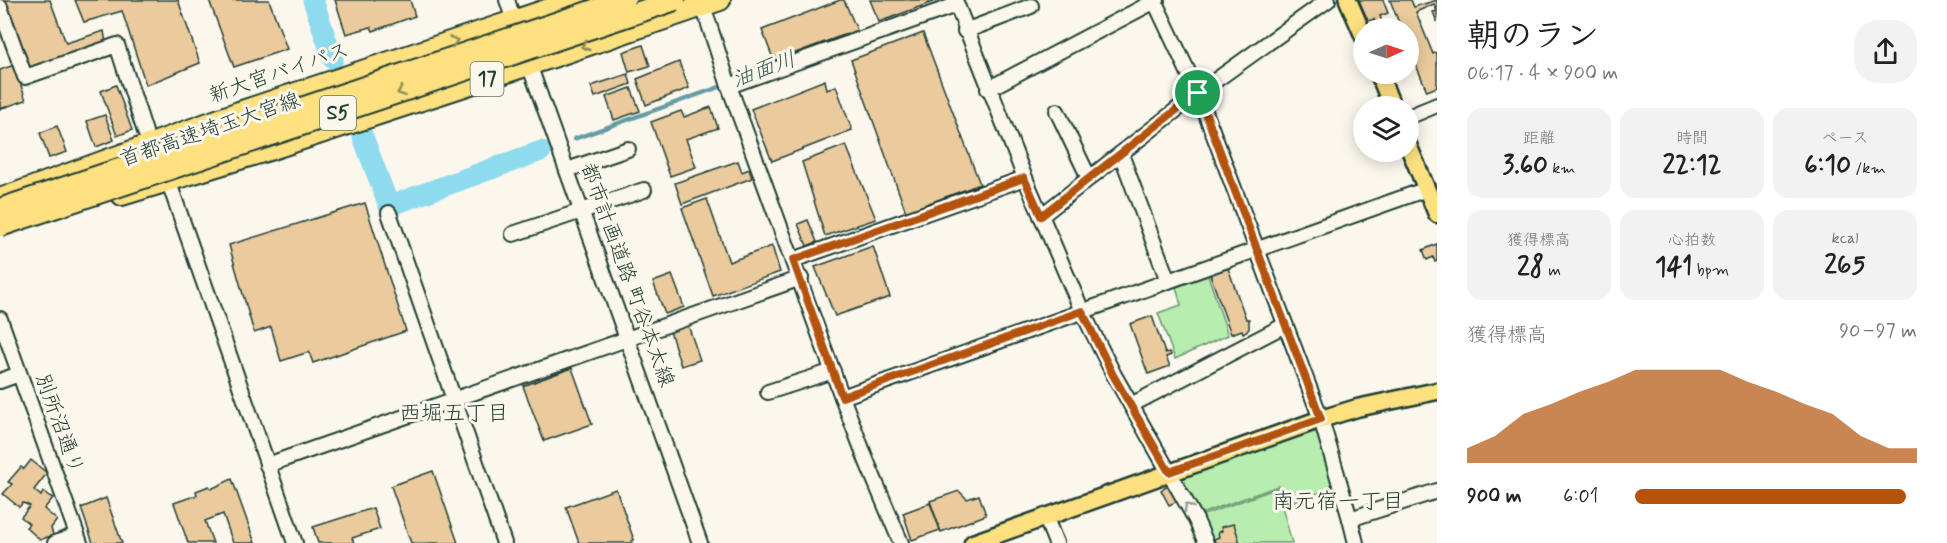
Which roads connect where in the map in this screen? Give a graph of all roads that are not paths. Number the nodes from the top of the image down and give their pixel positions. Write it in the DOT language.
graph roads {
  1 [pos="507,0"];
  2 [pos="576,0"];
  3 [pos="624,0"];
  4 [pos="675,0"];
  5 [pos="1155,0"];
  6 [pos="1328,0"];
  7 [pos="1348,0"];
  8 [pos="956,2"];
  9 [pos="711,3"];
  10 [pos="1031,6"];
  11 [pos="0,7"];
  12 [pos="1356,18"];
  13 [pos="648,24"];
  14 [pos="965,31"];
  15 [pos="519,34"];
  16 [pos="529,65"];
  17 [pos="729,85"];
  18 [pos="988,89"];
  19 [pos="1198,93"];
  20 [pos="1437,105"];
  21 [pos="1057,111"];
  22 [pos="239,112"];
  23 [pos="1419,112"];
  24 [pos="146,132"];
  25 [pos="628,149"];
  26 [pos="1121,154"];
  27 [pos="253,155"];
  28 [pos="1415,162"];
  29 [pos="567,171"];
  30 [pos="1024,178"];
  31 [pos="1089,178"];
  32 [pos="168,180"];
  33 [pos="1427,189"];
  34 [pos="644,190"];
  35 [pos="0,199"];
  36 [pos="0,209"];
  37 [pos="582,211"];
  38 [pos="389,213"];
  39 [pos="1437,214"];
  40 [pos="1041,216"];
  41 [pos="0,226"];
  42 [pos="513,234"];
  43 [pos="0,235"];
  44 [pos="1257,249"];
  45 [pos="793,260"];
  46 [pos="801,278"];
  47 [pos="1168,281"];
  48 [pos="1082,311"];
  49 [pos="0,319"];
  50 [pos="1286,325"];
  51 [pos="627,338"];
  52 [pos="833,371"];
  53 [pos="19,375"];
  54 [pos="0,381"];
  55 [pos="1437,391"];
  56 [pos="768,392"];
  57 [pos="842,397"];
  58 [pos="453,400"];
  59 [pos="1131,405"];
  60 [pos="1321,419"];
  61 [pos="267,465"];
  62 [pos="1169,472"];
  63 [pos="1437,491"];
  64 [pos="1045,516"];
  65 [pos="1350,519"];
  66 [pos="79,539"];
  67 [pos="55,543"];
  68 [pos="295,543"];
  69 [pos="504,543"];
  70 [pos="700,543"];
  71 [pos="901,543"];
  72 [pos="973,543"];
  73 [pos="1056,543"];
  74 [pos="1206,543"];
  75 [pos="1356,543"];
  1 -- 15 [label="street, 都市計画道路 町谷本太線"];
  2 -- 15 [label="highway"];
  36 -- 3 [label="highway, 首都高速埼玉大宮線 / S5, one-way, bridge"];
  4 -- 41 [label="highway, 首都高速埼玉大宮線 / S5, one-way, bridge"];
  5 -- 18 [label="street"];
  5 -- 19 [label="street"];
  6 -- 19 [label="street"];
  7 -- 12 [label="main road"];
  8 -- 14 [label="street"];
  8 -- 17 [label="street"];
  9 -- 13 [label="highway, 17"];
  9 -- 17 [label="street"];
  10 -- 14 [label="street"];
  11 -- 24 [label="street"];
  13 -- 15 [label="highway"];
  13 -- 16 [label="highway, 17, one-way"];
  14 -- 18 [label="street"];
  15 -- 16 [label="street, 都市計画道路 町谷本太線"];
  15 -- 22 [label="highway, 新大宮バイパス"];
  16 -- 27 [label="highway, 17"];
  16 -- 29 [label="street, 都市計画道路 町谷本太線"];
  17 -- 45 [label="street"];
  18 -- 30 [label="street"];
  19 -- 26 [label="street"];
  19 -- 44 [label="street"];
  20 -- 23 [label="street"];
  21 -- 31 [label="street"];
  22 -- 27 [label="highway"];
  22 -- 35 [label="highway, 新大宮バイパス"];
  25 -- 29 [label="street"];
  26 -- 31 [label="street"];
  26 -- 47 [label="street"];
  27 -- 32 [label="highway, 17"];
  28 -- 33 [label="main road"];
  29 -- 37 [label="street, 都市計画道路 町谷本太線"];
  30 -- 40 [label="street"];
  30 -- 45 [label="street"];
  31 -- 40 [label="street"];
  32 -- 43 [label="highway, 17"];
  32 -- 61 [label="street"];
  33 -- 39 [label="main road"];
  33 -- 44 [label="street"];
  34 -- 37 [label="street"];
  37 -- 42 [label="street"];
  37 -- 51 [label="street, 都市計画道路 町谷本太線"];
  38 -- 58 [label="street"];
  40 -- 48 [label="street"];
  44 -- 47 [label="street"];
  44 -- 50 [label="street"];
  45 -- 46 [label="street"];
  46 -- 51 [label="street"];
  46 -- 52 [label="street"];
  47 -- 48 [label="street"];
  48 -- 57 [label="street"];
  48 -- 59 [label="street"];
  49 -- 53 [label="street, 別所沼通り"];
  50 -- 59 [label="street"];
  50 -- 60 [label="street"];
  51 -- 58 [label="street"];
  51 -- 70 [label="street, 都市計画道路 町谷本太線"];
  52 -- 56 [label="street"];
  52 -- 57 [label="street"];
  53 -- 54 [label="street"];
  53 -- 66 [label="street, 別所沼通り"];
  55 -- 60 [label="main road"];
  57 -- 71 [label="street"];
  58 -- 61 [label="street"];
  58 -- 69 [label="street"];
  59 -- 62 [label="street"];
  60 -- 62 [label="main road"];
  60 -- 65 [label="street"];
  61 -- 68 [label="street"];
  62 -- 64 [label="main road"];
  74 -- 62 [label="street, one-way"];
  63 -- 65 [label="street"];
  64 -- 72 [label="main road"];
  64 -- 73 [label="street"];
  65 -- 75 [label="street"];
  66 -- 67 [label="street"];
}
